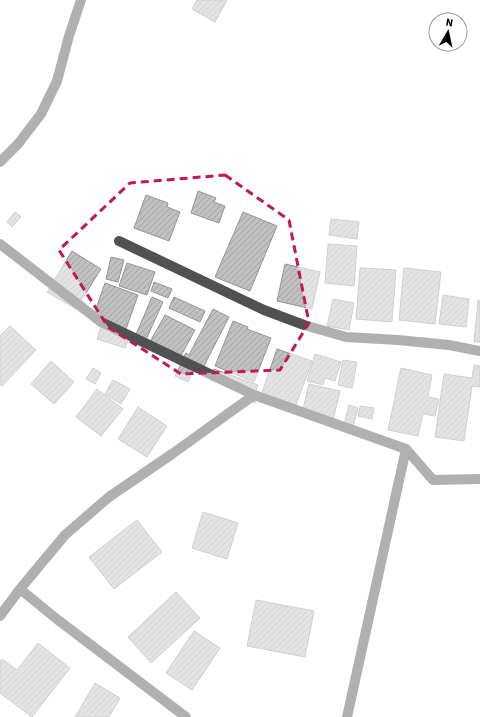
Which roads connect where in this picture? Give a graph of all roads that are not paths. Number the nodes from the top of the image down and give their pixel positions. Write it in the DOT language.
graph roads {
  1 [pos="81,0"];
  2 [pos="0,162"];
  3 [pos="119,241"];
  4 [pos="0,244"];
  5 [pos="480,351"];
  6 [pos="254,395"];
  7 [pos="406,449"];
  8 [pos="480,479"];
  9 [pos="20,589"];
  10 [pos="0,616"];
  11 [pos="186,717"];
  12 [pos="346,717"];
  1 -- 2 [label="street"];
  3 -- 5 [label="street"];
  4 -- 6 [label="street"];
  6 -- 7 [label="street"];
  6 -- 9 [label="street"];
  7 -- 8 [label="street"];
  7 -- 12 [label="street"];
  9 -- 10 [label="street"];
  9 -- 11 [label="street"];
}
